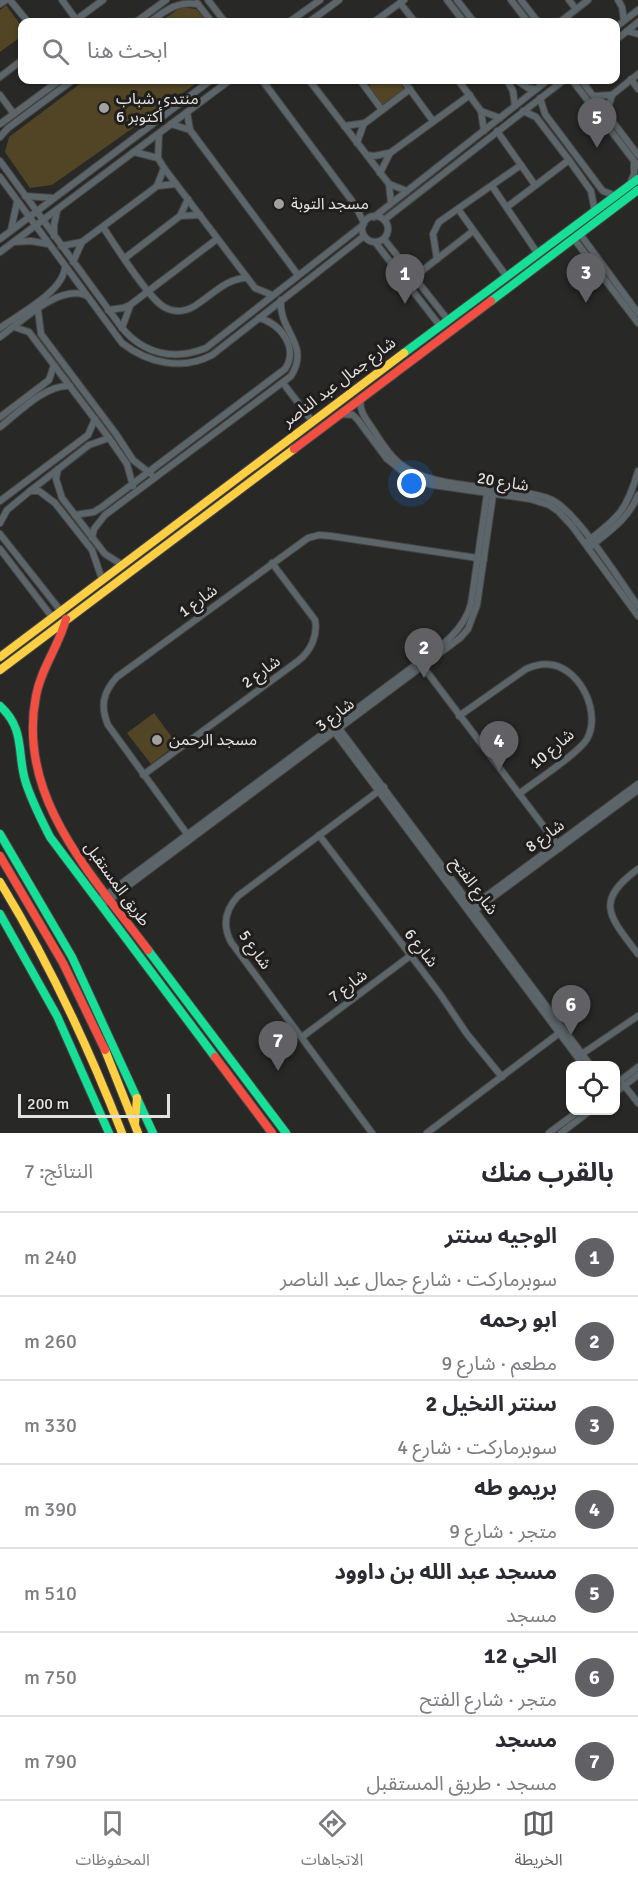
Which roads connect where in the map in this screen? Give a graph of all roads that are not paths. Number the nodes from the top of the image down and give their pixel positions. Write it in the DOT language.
graph roads {
  1 [pos="6,0"];
  2 [pos="10,0"];
  3 [pos="62,0"];
  4 [pos="103,0"];
  5 [pos="166,0"];
  6 [pos="208,0"];
  7 [pos="320,0"];
  8 [pos="339,0"];
  9 [pos="447,0"];
  10 [pos="457,0"];
  11 [pos="511,0"];
  12 [pos="521,0"];
  13 [pos="569,0"];
  14 [pos="588,0"];
  15 [pos="402,1"];
  16 [pos="620,1"];
  17 [pos="197,2"];
  18 [pos="0,4"];
  19 [pos="576,9"];
  20 [pos="637,10"];
  21 [pos="25,18"];
  22 [pos="73,18"];
  23 [pos="81,18"];
  24 [pos="141,18"];
  25 [pos="156,18"];
  26 [pos="209,18"];
  27 [pos="222,18"];
  28 [pos="295,18"];
  29 [pos="314,18"];
  30 [pos="379,18"];
  31 [pos="413,18"];
  32 [pos="461,18"];
  33 [pos="471,18"];
  34 [pos="525,18"];
  35 [pos="535,18"];
  36 [pos="565,18"];
  37 [pos="624,21"];
  38 [pos="638,22"];
  39 [pos="620,24"];
  40 [pos="627,31"];
  41 [pos="638,34"];
  42 [pos="620,36"];
  43 [pos="18,63"];
  44 [pos="638,74"];
  45 [pos="0,77"];
  46 [pos="631,79"];
  47 [pos="55,84"];
  48 [pos="68,84"];
  49 [pos="206,84"];
  50 [pos="225,84"];
  51 [pos="265,84"];
  52 [pos="313,84"];
  53 [pos="365,84"];
  54 [pos="406,84"];
  55 [pos="461,84"];
  56 [pos="509,84"];
  57 [pos="522,84"];
  58 [pos="543,84"];
  59 [pos="559,84"];
  60 [pos="575,84"];
  61 [pos="584,84"];
  62 [pos="410,89"];
  63 [pos="536,89"];
  64 [pos="638,89"];
  65 [pos="612,94"];
  66 [pos="0,95"];
  67 [pos="470,95"];
  68 [pos="594,96"];
  69 [pos="540,98"];
  70 [pos="515,106"];
  71 [pos="382,110"];
  72 [pos="481,111"];
  73 [pos="523,111"];
  74 [pos="187,112"];
  75 [pos="607,112"];
  76 [pos="14,114"];
  77 [pos="500,118"];
  78 [pos="433,121"];
  79 [pos="365,123"];
  80 [pos="0,124"];
  81 [pos="171,124"];
  82 [pos="344,126"];
  83 [pos="190,130"];
  84 [pos="484,131"];
  85 [pos="497,131"];
  86 [pos="159,133"];
  87 [pos="0,137"];
  88 [pos="357,143"];
  89 [pos="134,152"];
  90 [pos="390,153"];
  91 [pos="366,155"];
  92 [pos="638,155"];
  93 [pos="158,158"];
  94 [pos="569,160"];
  95 [pos="0,161"];
  96 [pos="636,164"];
  97 [pos="521,165"];
  98 [pos="164,168"];
  99 [pos="380,173"];
  100 [pos="0,177"];
  101 [pos="638,179"];
  102 [pos="176,184"];
  103 [pos="389,184"];
  104 [pos="535,185"];
  105 [pos="157,186"];
  106 [pos="492,186"];
  107 [pos="598,186"];
  108 [pos="629,186"];
  109 [pos="407,190"];
  110 [pos="638,190"];
  111 [pos="591,191"];
  112 [pos="25,196"];
  113 [pos="616,196"];
  114 [pos="55,197"];
  115 [pos="188,199"];
  116 [pos="17,201"];
  117 [pos="391,203"];
  118 [pos="355,205"];
  119 [pos="507,207"];
  120 [pos="458,209"];
  121 [pos="57,210"];
  122 [pos="36,212"];
  123 [pos="595,212"];
  124 [pos="200,215"];
  125 [pos="180,216"];
  126 [pos="28,217"];
  127 [pos="373,217"];
  128 [pos="384,220"];
  129 [pos="42,221"];
  130 [pos="363,224"];
  131 [pos="35,226"];
  132 [pos="103,227"];
  133 [pos="10,231"];
  134 [pos="473,231"];
  135 [pos="364,236"];
  136 [pos="577,236"];
  137 [pos="54,237"];
  138 [pos="0,238"];
  139 [pos="217,239"];
  140 [pos="384,239"];
  141 [pos="14,242"];
  142 [pos="82,242"];
  143 [pos="375,242"];
  144 [pos="48,244"];
  145 [pos="61,246"];
  146 [pos="0,252"];
  147 [pos="538,254"];
  148 [pos="125,258"];
  149 [pos="437,259"];
  150 [pos="73,262"];
  151 [pos="236,264"];
  152 [pos="65,267"];
  153 [pos="298,275"];
  154 [pos="414,277"];
  155 [pos="507,277"];
  156 [pos="247,278"];
  157 [pos="229,282"];
  158 [pos="255,288"];
  159 [pos="148,292"];
  160 [pos="56,293"];
  161 [pos="272,295"];
  162 [pos="86,296"];
  163 [pos="281,300"];
  164 [pos="130,305"];
  165 [pos="258,306"];
  166 [pos="38,310"];
  167 [pos="108,310"];
  168 [pos="638,313"];
  169 [pos="259,318"];
  170 [pos="444,323"];
  171 [pos="638,323"];
  172 [pos="14,327"];
  173 [pos="0,328"];
  174 [pos="122,328"];
  175 [pos="287,333"];
  176 [pos="41,334"];
  177 [pos="0,337"];
  178 [pos="34,338"];
  179 [pos="54,365"];
  180 [pos="283,383"];
  181 [pos="70,386"];
  182 [pos="45,388"];
  183 [pos="361,398"];
  184 [pos="339,414"];
  185 [pos="1,415"];
  186 [pos="95,419"];
  187 [pos="312,421"];
  188 [pos="0,427"];
  189 [pos="83,438"];
  190 [pos="109,438"];
  191 [pos="89,445"];
  192 [pos="130,462"];
  193 [pos="58,469"];
  194 [pos="247,470"];
  195 [pos="638,471"];
  196 [pos="148,472"];
  197 [pos="157,477"];
  198 [pos="253,480"];
  199 [pos="133,484"];
  200 [pos="229,484"];
  201 [pos="30,490"];
  202 [pos="491,490"];
  203 [pos="236,492"];
  204 [pos="135,493"];
  205 [pos="638,495"];
  206 [pos="7,497"];
  207 [pos="62,498"];
  208 [pos="0,501"];
  209 [pos="55,502"];
  210 [pos="12,504"];
  211 [pos="75,516"];
  212 [pos="0,523"];
  213 [pos="0,534"];
  214 [pos="92,542"];
  215 [pos="589,544"];
  216 [pos="0,549"];
  217 [pos="481,558"];
  218 [pos="272,563"];
  219 [pos="121,564"];
  220 [pos="102,579"];
  221 [pos="638,606"];
  222 [pos="60,610"];
  223 [pos="638,616"];
  224 [pos="52,617"];
  225 [pos="66,619"];
  226 [pos="0,657"];
  227 [pos="421,664"];
  228 [pos="0,670"];
  229 [pos="0,706"];
  230 [pos="459,716"];
  231 [pos="335,728"];
  232 [pos="143,776"];
  233 [pos="638,784"];
  234 [pos="381,789"];
  235 [pos="638,790"];
  236 [pos="519,794"];
  237 [pos="0,834"];
  238 [pos="319,835"];
  239 [pos="189,836"];
  240 [pos="558,846"];
  241 [pos="0,856"];
  242 [pos="638,869"];
  243 [pos="0,882"];
  244 [pos="108,897"];
  245 [pos="99,904"];
  246 [pos="472,910"];
  247 [pos="0,914"];
  248 [pos="638,954"];
  249 [pos="410,956"];
  250 [pos="638,1016"];
  251 [pos="562,1031"];
  252 [pos="302,1037"];
  253 [pos="580,1055"];
  254 [pos="582,1061"];
  255 [pos="587,1061"];
  256 [pos="638,1066"];
  257 [pos="638,1075"];
  258 [pos="502,1077"];
  259 [pos="620,1080"];
  260 [pos="624,1085"];
  261 [pos="620,1088"];
  262 [pos="137,1098"];
  263 [pos="638,1103"];
  264 [pos="573,1115"];
  265 [pos="584,1115"];
  266 [pos="136,1130"];
  267 [pos="109,1133"];
  268 [pos="123,1133"];
  269 [pos="153,1133"];
  270 [pos="272,1133"];
  271 [pos="286,1133"];
  272 [pos="372,1133"];
  273 [pos="427,1133"];
  274 [pos="549,1133"];
  275 [pos="561,1133"];
  1 -- 18 [label="street"];
  2 -- 21 [label="street"];
  3 -- 22 [label="street"];
  4 -- 23 [label="street"];
  5 -- 24 [label="street"];
  6 -- 27 [label="street"];
  7 -- 28 [label="street"];
  8 -- 29 [label="street"];
  9 -- 32 [label="street"];
  10 -- 33 [label="street"];
  11 -- 34 [label="street"];
  12 -- 35 [label="street"];
  13 -- 19 [label="street"];
  14 -- 19 [label="street"];
  15 -- 30 [label="street"];
  15 -- 31 [label="street"];
  16 -- 20 [label="street"];
  16 -- 37 [label="street"];
  17 -- 25 [label="street"];
  17 -- 26 [label="street"];
  19 -- 36 [label="street"];
  20 -- 37 [label="street"];
  37 -- 39 [label="street"];
  38 -- 40 [label="street"];
  40 -- 41 [label="street"];
  40 -- 42 [label="street"];
  43 -- 45 [label="street"];
  44 -- 46 [label="street"];
  46 -- 64 [label="street"];
  46 -- 65 [label="street"];
  47 -- 76 [label="street"];
  48 -- 87 [label="street"];
  49 -- 114 [label="street"];
  50 -- 74 [label="street"];
  51 -- 118 [label="street"];
  52 -- 82 [label="street"];
  53 -- 71 [label="street"];
  54 -- 62 [label="street"];
  55 -- 67 [label="street"];
  56 -- 70 [label="street"];
  57 -- 63 [label="street"];
  58 -- 63 [label="street"];
  59 -- 69 [label="street"];
  60 -- 96 [label="street"];
  61 -- 68 [label="street"];
  62 -- 71 [label="street"];
  62 -- 78 [label="street"];
  63 -- 70 [label="street"];
  65 -- 68 [label="street"];
  65 -- 75 [label="street"];
  66 -- 76 [label="street"];
  67 -- 72 [label="street"];
  67 -- 78 [label="street"];
  68 -- 75 [label="street"];
  69 -- 73 [label="street"];
  69 -- 107 [label="street"];
  70 -- 77 [label="street"];
  71 -- 79 [label="street"];
  72 -- 77 [label="street"];
  72 -- 84 [label="street"];
  73 -- 85 [label="street"];
  73 -- 94 [label="street"];
  74 -- 81 [label="street"];
  74 -- 83 [label="street"];
  75 -- 92 [label="street"];
  76 -- 80 [label="street"];
  77 -- 84 [label="street"];
  78 -- 90 [label="street"];
  79 -- 82 [label="street"];
  79 -- 88 [label="street"];
  81 -- 83 [label="street"];
  81 -- 86 [label="street"];
  82 -- 88 [label="street"];
  83 -- 153 [label="street"];
  84 -- 109 [label="street"];
  85 -- 97 [label="street"];
  85 -- 128 [label="street"];
  86 -- 89 [label="street"];
  86 -- 93 [label="street"];
  88 -- 91 [label="street"];
  89 -- 93 [label="street"];
  89 -- 121 [label="street"];
  90 -- 91 [label="street"];
  90 -- 99 [label="street"];
  91 -- 99 [label="street"];
  93 -- 98 [label="street"];
  94 -- 104 [label="street"];
  94 -- 111 [label="street"];
  95 -- 112 [label="street"];
  96 -- 108 [label="street"];
  97 -- 104 [label="street"];
  97 -- 106 [label="street"];
  98 -- 102 [label="street"];
  98 -- 105 [label="street"];
  99 -- 103 [label="street"];
  100 -- 116 [label="street"];
  101 -- 108 [label="main road, شارع جمال عبد الناصر"];
  102 -- 105 [label="street"];
  102 -- 115 [label="street"];
  103 -- 109 [label="street"];
  103 -- 117 [label="street"];
  104 -- 119 [label="street"];
  105 -- 132 [label="street"];
  106 -- 119 [label="street"];
  106 -- 120 [label="street"];
  107 -- 111 [label="street"];
  107 -- 113 [label="street"];
  108 -- 113 [label="main road, شارع جمال عبد الناصر"];
  109 -- 117 [label="street"];
  110 -- 136 [label="main road, شارع جمال عبد الناصر"];
  111 -- 123 [label="street"];
  112 -- 114 [label="street"];
  112 -- 122 [label="street"];
  113 -- 123 [label="main road, شارع جمال عبد الناصر"];
  114 -- 122 [label="street"];
  115 -- 124 [label="street"];
  115 -- 125 [label="street"];
  116 -- 126 [label="street"];
  116 -- 133 [label="street"];
  117 -- 127 [label="street"];
  118 -- 127 [label="street"];
  118 -- 130 [label="street"];
  119 -- 147 [label="street"];
  120 -- 134 [label="street"];
  120 -- 149 [label="street"];
  121 -- 129 [label="street"];
  121 -- 137 [label="street"];
  122 -- 126 [label="street"];
  122 -- 129 [label="street"];
  123 -- 147 [label="main road, شارع جمال عبد الناصر"];
  124 -- 125 [label="street"];
  124 -- 139 [label="street"];
  125 -- 148 [label="street"];
  126 -- 131 [label="street"];
  126 -- 133 [label="street"];
  127 -- 128 [label="street"];
  127 -- 130 [label="street"];
  128 -- 140 [label="street"];
  129 -- 131 [label="street"];
  129 -- 137 [label="street"];
  130 -- 135 [label="street"];
  130 -- 153 [label="street"];
  131 -- 141 [label="street"];
  131 -- 144 [label="street"];
  132 -- 142 [label="street"];
  132 -- 148 [label="street"];
  133 -- 138 [label="street"];
  134 -- 149 [label="street"];
  134 -- 155 [label="street"];
  135 -- 143 [label="street"];
  135 -- 163 [label="street"];
  136 -- 168 [label="street"];
  136 -- 171 [label="street"];
  136 -- 183 [label="main road, شارع جمال عبد الناصر"];
  137 -- 145 [label="street"];
  139 -- 151 [label="street"];
  139 -- 159 [label="street"];
  140 -- 143 [label="street"];
  140 -- 154 [label="street"];
  141 -- 144 [label="street"];
  141 -- 146 [label="street"];
  142 -- 145 [label="street"];
  142 -- 150 [label="street"];
  143 -- 170 [label="street"];
  144 -- 152 [label="street"];
  145 -- 150 [label="street"];
  147 -- 155 [label="main road, شارع جمال عبد الناصر"];
  148 -- 159 [label="street"];
  149 -- 154 [label="street"];
  150 -- 167 [label="street"];
  151 -- 156 [label="street"];
  151 -- 157 [label="street"];
  152 -- 160 [label="street"];
  152 -- 162 [label="street"];
  153 -- 161 [label="street"];
  154 -- 170 [label="street"];
  155 -- 170 [label="main road, شارع جمال عبد الناصر"];
  156 -- 157 [label="street"];
  156 -- 158 [label="street"];
  157 -- 159 [label="street"];
  158 -- 161 [label="street"];
  158 -- 165 [label="street"];
  159 -- 164 [label="street"];
  160 -- 162 [label="street"];
  160 -- 166 [label="street"];
  160 -- 173 [label="street"];
  161 -- 165 [label="street"];
  162 -- 169 [label="street"];
  163 -- 169 [label="street"];
  163 -- 175 [label="street"];
  164 -- 167 [label="street"];
  164 -- 174 [label="street"];
  165 -- 174 [label="street"];
  166 -- 172 [label="street"];
  166 -- 176 [label="street"];
  167 -- 174 [label="street"];
  169 -- 175 [label="street"];
  170 -- 187 [label="main road, شارع جمال عبد الناصر"];
  172 -- 177 [label="street"];
  172 -- 178 [label="street"];
  175 -- 180 [label="street"];
  175 -- 196 [label="street"];
  176 -- 178 [label="street"];
  176 -- 192 [label="street"];
  178 -- 179 [label="street"];
  179 -- 181 [label="street"];
  179 -- 182 [label="street"];
  180 -- 187 [label="street"];
  180 -- 197 [label="street"];
  181 -- 182 [label="street"];
  181 -- 186 [label="street"];
  182 -- 185 [label="street"];
  182 -- 188 [label="street"];
  183 -- 184 [label="main road, شارع جمال عبد الناصر"];
  183 -- 202 [label="street, شارع 20"];
  184 -- 198 [label="main road, شارع جمال عبد الناصر"];
  184 -- 202 [label="street, شارع 20"];
  186 -- 189 [label="street"];
  186 -- 190 [label="street"];
  187 -- 194 [label="main road, شارع جمال عبد الناصر"];
  189 -- 191 [label="street"];
  189 -- 206 [label="street"];
  190 -- 191 [label="street"];
  190 -- 192 [label="street"];
  191 -- 193 [label="street"];
  192 -- 196 [label="street"];
  192 -- 199 [label="street"];
  193 -- 201 [label="street"];
  193 -- 207 [label="street"];
  194 -- 198 [label="main road"];
  194 -- 200 [label="main road, شارع جمال عبد الناصر"];
  195 -- 215 [label="street"];
  196 -- 197 [label="street"];
  196 -- 199 [label="street"];
  197 -- 204 [label="street"];
  198 -- 203 [label="main road, شارع جمال عبد الناصر"];
  199 -- 204 [label="street"];
  199 -- 211 [label="street"];
  200 -- 203 [label="main road"];
  200 -- 219 [label="main road, شارع جمال عبد الناصر"];
  201 -- 209 [label="street"];
  201 -- 210 [label="street"];
  202 -- 215 [label="street, شارع 20"];
  202 -- 217 [label="street, شارع 3"];
  203 -- 225 [label="main road, شارع جمال عبد الناصر"];
  204 -- 214 [label="street"];
  205 -- 215 [label="street"];
  206 -- 208 [label="street"];
  206 -- 210 [label="street"];
  207 -- 209 [label="street"];
  207 -- 211 [label="street"];
  209 -- 214 [label="street"];
  210 -- 212 [label="street"];
  211 -- 214 [label="street"];
  213 -- 222 [label="street"];
  214 -- 219 [label="street"];
  214 -- 220 [label="street"];
  215 -- 221 [label="street, شارع 20"];
  215 -- 223 [label="street, شارع 20"];
  216 -- 224 [label="street"];
  217 -- 218 [label="street, شارع 1"];
  217 -- 227 [label="street, شارع 3"];
  218 -- 232 [label="street, شارع 1"];
  218 -- 232 [label="street, شارع 2"];
  219 -- 220 [label="main road, شارع جمال عبد الناصر"];
  220 -- 222 [label="main road, شارع جمال عبد الناصر"];
  222 -- 224 [label="main road, شارع جمال عبد الناصر"];
  224 -- 226 [label="main road, شارع جمال عبد الناصر"];
  225 -- 228 [label="main road, شارع جمال عبد الناصر"];
  225 -- 244 [label="main road, طريق المستقبل"];
  227 -- 230 [label="street"];
  227 -- 231 [label="street, شارع 3"];
  229 -- 245 [label="main road, طريق المستقبل"];
  230 -- 236 [label="street"];
  230 -- 236 [label="street, شارع 10"];
  231 -- 234 [label="street, شارع الفتح"];
  231 -- 239 [label="street, شارع 3"];
  232 -- 239 [label="street, شارع 1"];
  233 -- 240 [label="street, شارع 8"];
  234 -- 238 [label="street, شارع 5"];
  234 -- 246 [label="street, شارع الفتح"];
  235 -- 240 [label="street, شارع 8"];
  236 -- 240 [label="street"];
  237 -- 262 [label="main road"];
  238 -- 249 [label="street, شارع 6"];
  238 -- 252 [label="street, شارع 5"];
  239 -- 244 [label="street, شارع 3"];
  240 -- 246 [label="street, شارع 8"];
  241 -- 266 [label="main road"];
  242 -- 248 [label="street"];
  243 -- 268 [label="main road"];
  244 -- 245 [label="street, شارع 3"];
  244 -- 271 [label="main road, طريق المستقبل"];
  245 -- 270 [label="main road, طريق المستقبل"];
  246 -- 251 [label="street, شارع الفتح"];
  247 -- 267 [label="main road"];
  249 -- 252 [label="street, شارع 7"];
  249 -- 258 [label="street, شارع 6"];
  250 -- 253 [label="street"];
  251 -- 253 [label="street, شارع الفتح"];
  251 -- 258 [label="street"];
  252 -- 272 [label="street, شارع 5"];
  253 -- 254 [label="street, شارع الفتح"];
  253 -- 255 [label="street, شارع الفتح"];
  256 -- 259 [label="street"];
  257 -- 260 [label="street"];
  258 -- 273 [label="street"];
  260 -- 261 [label="street"];
  260 -- 263 [label="street"];
  262 -- 266 [label="main road"];
  262 -- 269 [label="main road"];
  264 -- 274 [label="street"];
  265 -- 275 [label="street"];
}
